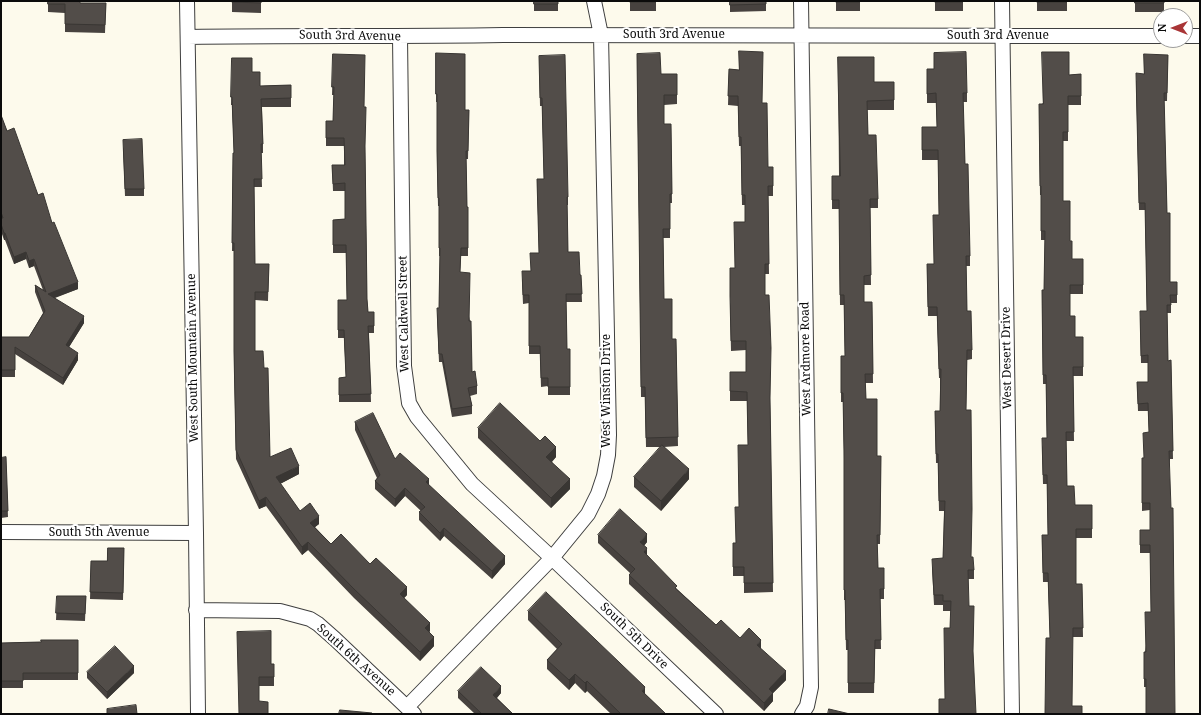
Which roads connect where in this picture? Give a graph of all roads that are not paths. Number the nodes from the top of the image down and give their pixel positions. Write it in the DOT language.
graph roads {
  1 [pos="187,1"];
  2 [pos="594,1"];
  3 [pos="801,1"];
  4 [pos="1002,1"];
  5 [pos="601,35"];
  6 [pos="1002,35"];
  7 [pos="188,36"];
  8 [pos="802,36"];
  9 [pos="1153,36"];
  10 [pos="400,37"];
  11 [pos="1,532"];
  12 [pos="196,533"];
  13 [pos="552,558"];
  14 [pos="196,610"];
  15 [pos="411,711"];
  16 [pos="198,714"];
  17 [pos="716,714"];
  18 [pos="802,714"];
  19 [pos="1012,714"];
  1 -- 7 [label="street, West South Mountain Avenue"];
  2 -- 5 [label="street, West Winston Drive"];
  3 -- 8 [label="street, West Ardmore Road"];
  4 -- 6 [label="street, West Desert Drive"];
  5 -- 8 [label="street, South 3rd Avenue"];
  5 -- 10 [label="street, South 3rd Avenue"];
  5 -- 13 [label="street, West Winston Drive"];
  6 -- 8 [label="street, South 3rd Avenue"];
  6 -- 9 [label="street, South 3rd Avenue"];
  6 -- 19 [label="street, West Desert Drive"];
  7 -- 10 [label="street, South 3rd Avenue"];
  7 -- 12 [label="street, West South Mountain Avenue"];
  8 -- 18 [label="street, West Ardmore Road"];
  10 -- 13 [label="street, West Caldwell Street"];
  11 -- 12 [label="street, South 5th Avenue"];
  12 -- 14 [label="street, West South Mountain Avenue"];
  13 -- 15 [label="street, West Winston Drive"];
  13 -- 17 [label="street, South 5th Drive"];
  14 -- 15 [label="street, South 6th Avenue"];
  14 -- 16 [label="street, West South Mountain Avenue"];
}
